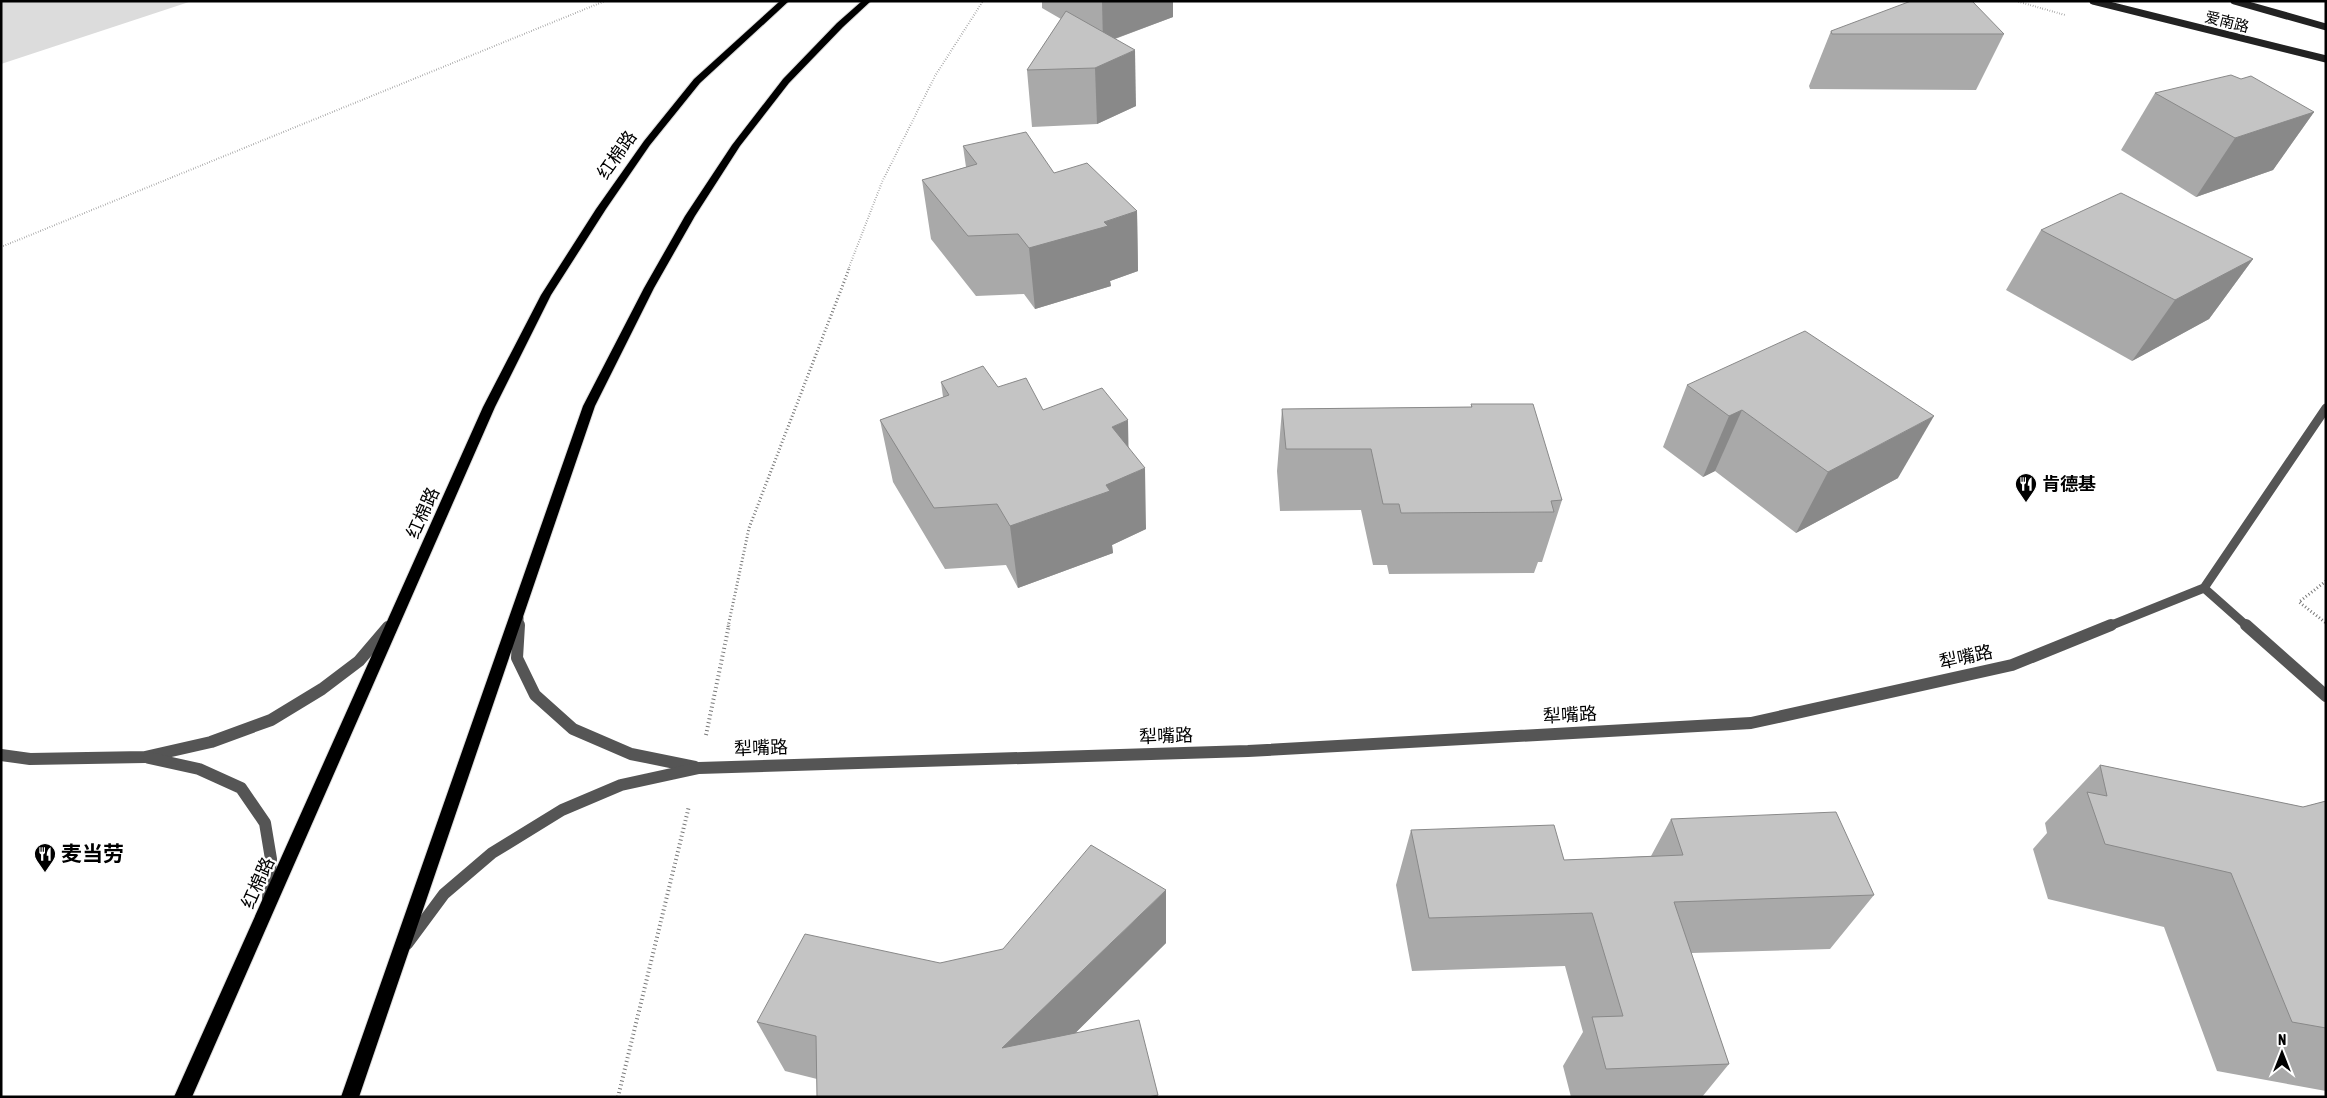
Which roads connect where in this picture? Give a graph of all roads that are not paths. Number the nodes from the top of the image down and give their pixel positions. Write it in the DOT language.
graph roads {
  1 [pos="785,1"];
  2 [pos="867,1"];
  3 [pos="2093,1"];
  4 [pos="2234,1"];
  5 [pos="2326,26"];
  6 [pos="2326,59"];
  7 [pos="2326,408"];
  8 [pos="2204,588"];
  9 [pos="519,610"];
  10 [pos="394,620"];
  11 [pos="2326,696"];
  12 [pos="1,755"];
  13 [pos="145,758"];
  14 [pos="699,768"];
  15 [pos="268,905"];
  16 [pos="400,954"];
  17 [pos="182,1097"];
  18 [pos="350,1097"];
  1 -- 10 [label="main road, 红棉路"];
  2 -- 9 [label="main road"];
  3 -- 6 [label="main road, 爱南路"];
  4 -- 5 [label="main road, 爱南路"];
  7 -- 8 [label="street"];
  8 -- 11 [label="street"];
  8 -- 14 [label="street, 犁嘴路"];
  9 -- 14 [label="street, 犁嘴路"];
  9 -- 16 [label="main road"];
  10 -- 13 [label="street"];
  10 -- 15 [label="main road, 红棉路"];
  12 -- 13 [label="street"];
  13 -- 15 [label="street"];
  14 -- 16 [label="street, 犁嘴路"];
  15 -- 17 [label="main road, 红棉路"];
  16 -- 18 [label="main road"];
}
